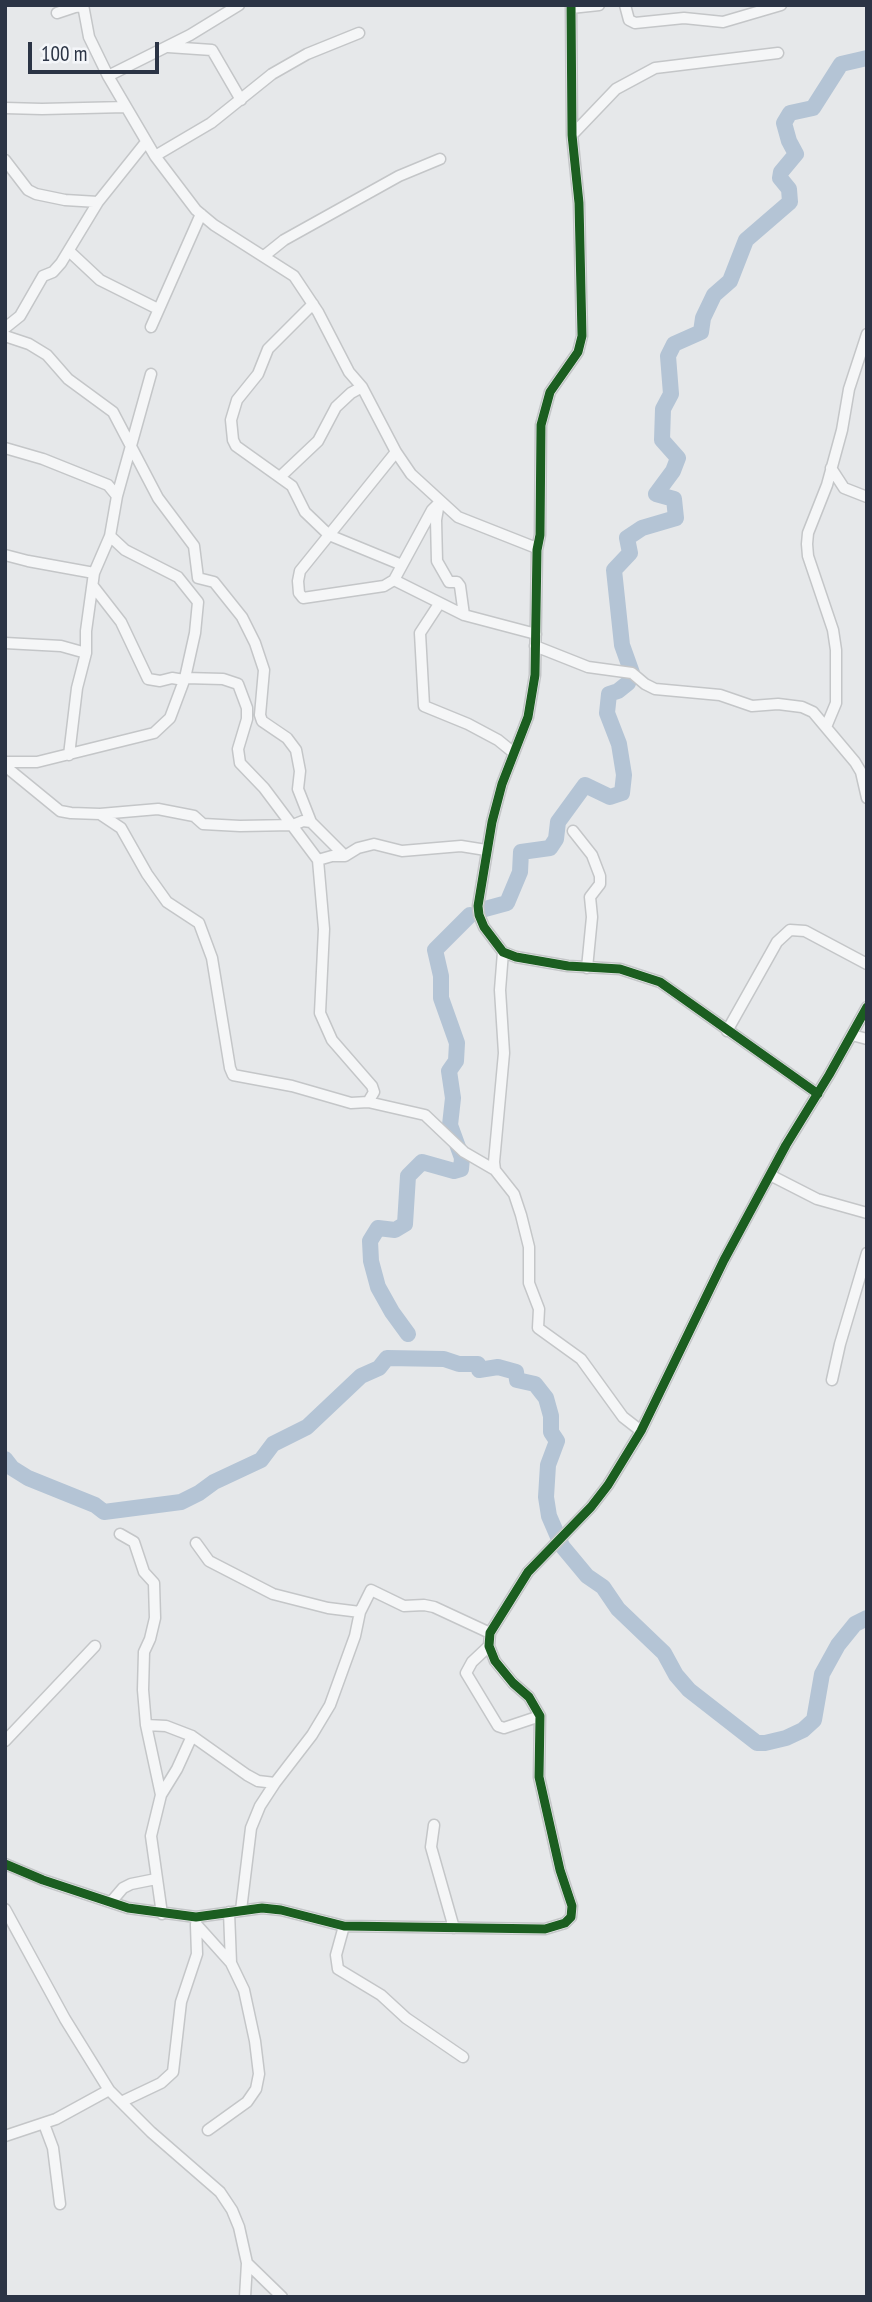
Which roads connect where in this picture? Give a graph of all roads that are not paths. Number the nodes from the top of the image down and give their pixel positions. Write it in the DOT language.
graph roads {
  1 [pos="239,5"];
  2 [pos="599,5"];
  3 [pos="625,5"];
  4 [pos="781,5"];
  5 [pos="83,6"];
  6 [pos="571,7"];
  7 [pos="57,13"];
  8 [pos="359,33"];
  9 [pos="167,47"];
  10 [pos="778,53"];
  11 [pos="108,76"];
  12 [pos="241,100"];
  13 [pos="126,107"];
  14 [pos="5,108"];
  15 [pos="572,135"];
  16 [pos="146,142"];
  17 [pos="155,156"];
  18 [pos="440,159"];
  19 [pos="5,160"];
  20 [pos="98,202"];
  21 [pos="201,214"];
  22 [pos="69,251"];
  23 [pos="264,256"];
  24 [pos="313,304"];
  25 [pos="158,309"];
  26 [pos="151,327"];
  27 [pos="5,328"];
  28 [pos="867,334"];
  29 [pos="5,336"];
  30 [pos="151,374"];
  31 [pos="362,387"];
  32 [pos="129,446"];
  33 [pos="5,448"];
  34 [pos="396,452"];
  35 [pos="831,468"];
  36 [pos="281,477"];
  37 [pos="117,496"];
  38 [pos="867,497"];
  39 [pos="440,503"];
  40 [pos="329,535"];
  41 [pos="110,536"];
  42 [pos="537,550"];
  43 [pos="5,555"];
  44 [pos="402,565"];
  45 [pos="94,573"];
  46 [pos="394,580"];
  47 [pos="93,586"];
  48 [pos="439,604"];
  49 [pos="464,615"];
  50 [pos="536,634"];
  51 [pos="5,643"];
  52 [pos="535,646"];
  53 [pos="86,653"];
  54 [pos="185,679"];
  55 [pos="826,727"];
  56 [pos="514,752"];
  57 [pos="69,755"];
  58 [pos="867,756"];
  59 [pos="855,762"];
  60 [pos="5,764"];
  61 [pos="867,798"];
  62 [pos="100,814"];
  63 [pos="311,822"];
  64 [pos="293,825"];
  65 [pos="573,831"];
  66 [pos="486,850"];
  67 [pos="345,856"];
  68 [pos="318,860"];
  69 [pos="503,952"];
  70 [pos="867,964"];
  71 [pos="587,968"];
  72 [pos="867,1007"];
  73 [pos="727,1031"];
  74 [pos="852,1035"];
  75 [pos="867,1040"];
  76 [pos="818,1094"];
  77 [pos="368,1102"];
  78 [pos="495,1170"];
  79 [pos="770,1175"];
  80 [pos="867,1213"];
  81 [pos="867,1253"];
  82 [pos="832,1380"];
  83 [pos="641,1432"];
  84 [pos="120,1534"];
  85 [pos="196,1543"];
  86 [pos="360,1612"];
  87 [pos="490,1633"];
  88 [pos="95,1646"];
  89 [pos="489,1646"];
  90 [pos="540,1716"];
  91 [pos="146,1725"];
  92 [pos="192,1736"];
  93 [pos="5,1741"];
  94 [pos="275,1783"];
  95 [pos="161,1795"];
  96 [pos="434,1825"];
  97 [pos="5,1864"];
  98 [pos="156,1879"];
  99 [pos="111,1902"];
  100 [pos="5,1909"];
  101 [pos="241,1910"];
  102 [pos="229,1912"];
  103 [pos="162,1914"];
  104 [pos="196,1921"];
  105 [pos="344,1926"];
  106 [pos="454,1928"];
  107 [pos="231,1963"];
  108 [pos="463,2057"];
  109 [pos="109,2090"];
  110 [pos="121,2102"];
  111 [pos="44,2124"];
  112 [pos="208,2130"];
  113 [pos="5,2136"];
  114 [pos="60,2204"];
  115 [pos="247,2263"];
  116 [pos="245,2297"];
  117 [pos="282,2297"];
  1 -- 9 [label="street"];
  2 -- 6 [label="street"];
  3 -- 4 [label="street"];
  5 -- 7 [label="street"];
  5 -- 11 [label="street"];
  6 -- 15 [label="street"];
  8 -- 12 [label="street"];
  9 -- 11 [label="street"];
  9 -- 12 [label="street"];
  10 -- 15 [label="street"];
  11 -- 13 [label="street"];
  12 -- 17 [label="street"];
  13 -- 14 [label="street"];
  13 -- 16 [label="street"];
  15 -- 42 [label="street"];
  16 -- 17 [label="street"];
  16 -- 20 [label="street"];
  17 -- 21 [label="street"];
  18 -- 23 [label="street"];
  19 -- 20 [label="street"];
  20 -- 22 [label="street"];
  21 -- 23 [label="street"];
  21 -- 25 [label="street"];
  22 -- 25 [label="street"];
  22 -- 27 [label="street"];
  23 -- 24 [label="street"];
  24 -- 31 [label="street"];
  24 -- 36 [label="street"];
  25 -- 26 [label="street"];
  28 -- 35 [label="street"];
  29 -- 32 [label="street"];
  30 -- 32 [label="street"];
  31 -- 34 [label="street"];
  31 -- 36 [label="street"];
  32 -- 37 [label="street"];
  32 -- 63 [label="street"];
  33 -- 37 [label="street"];
  34 -- 39 [label="street"];
  34 -- 40 [label="street"];
  35 -- 38 [label="street"];
  35 -- 55 [label="street"];
  36 -- 40 [label="street"];
  37 -- 41 [label="street"];
  39 -- 42 [label="street"];
  39 -- 44 [label="street"];
  39 -- 49 [label="street"];
  40 -- 44 [label="street"];
  40 -- 46 [label="street"];
  41 -- 45 [label="street"];
  41 -- 54 [label="street"];
  42 -- 50 [label="street"];
  43 -- 45 [label="street"];
  44 -- 46 [label="street"];
  45 -- 47 [label="street"];
  46 -- 48 [label="street"];
  47 -- 53 [label="street"];
  47 -- 54 [label="street"];
  48 -- 49 [label="street"];
  48 -- 56 [label="street"];
  49 -- 50 [label="street"];
  50 -- 52 [label="street"];
  51 -- 53 [label="street"];
  52 -- 55 [label="street"];
  52 -- 56 [label="street"];
  53 -- 57 [label="street"];
  54 -- 57 [label="street"];
  54 -- 64 [label="street"];
  55 -- 59 [label="street"];
  56 -- 66 [label="street"];
  57 -- 60 [label="street"];
  58 -- 59 [label="street"];
  59 -- 61 [label="street"];
  60 -- 62 [label="street"];
  62 -- 64 [label="street"];
  62 -- 77 [label="street"];
  63 -- 64 [label="street"];
  63 -- 67 [label="street"];
  64 -- 68 [label="street"];
  65 -- 71 [label="street"];
  66 -- 67 [label="street"];
  66 -- 69 [label="street"];
  67 -- 68 [label="street"];
  68 -- 77 [label="street"];
  69 -- 71 [label="street"];
  69 -- 78 [label="street"];
  70 -- 73 [label="street"];
  71 -- 73 [label="street"];
  72 -- 74 [label="street"];
  73 -- 76 [label="street"];
  74 -- 75 [label="street"];
  74 -- 76 [label="street"];
  76 -- 79 [label="street"];
  77 -- 78 [label="street"];
  78 -- 83 [label="street"];
  79 -- 80 [label="street"];
  79 -- 83 [label="street"];
  81 -- 82 [label="street"];
  83 -- 87 [label="street"];
  84 -- 91 [label="street"];
  85 -- 86 [label="street"];
  86 -- 87 [label="street"];
  86 -- 94 [label="street"];
  87 -- 89 [label="street"];
  88 -- 93 [label="street"];
  89 -- 90 [label="street"];
  89 -- 90 [label="street"];
  90 -- 106 [label="street"];
  91 -- 92 [label="street"];
  91 -- 95 [label="street"];
  92 -- 94 [label="street"];
  92 -- 95 [label="street"];
  94 -- 101 [label="street"];
  95 -- 98 [label="street"];
  96 -- 106 [label="street"];
  97 -- 99 [label="street"];
  98 -- 99 [label="street"];
  98 -- 103 [label="street"];
  99 -- 103 [label="street"];
  100 -- 109 [label="street"];
  101 -- 102 [label="street"];
  101 -- 105 [label="street"];
  102 -- 104 [label="street"];
  102 -- 107 [label="street"];
  103 -- 104 [label="street"];
  104 -- 107 [label="street"];
  104 -- 110 [label="street"];
  105 -- 106 [label="street"];
  105 -- 108 [label="street"];
  107 -- 112 [label="street"];
  109 -- 110 [label="street"];
  109 -- 111 [label="street"];
  110 -- 115 [label="street"];
  111 -- 113 [label="street"];
  111 -- 114 [label="street"];
  115 -- 116 [label="street"];
  115 -- 117 [label="street"];
}
